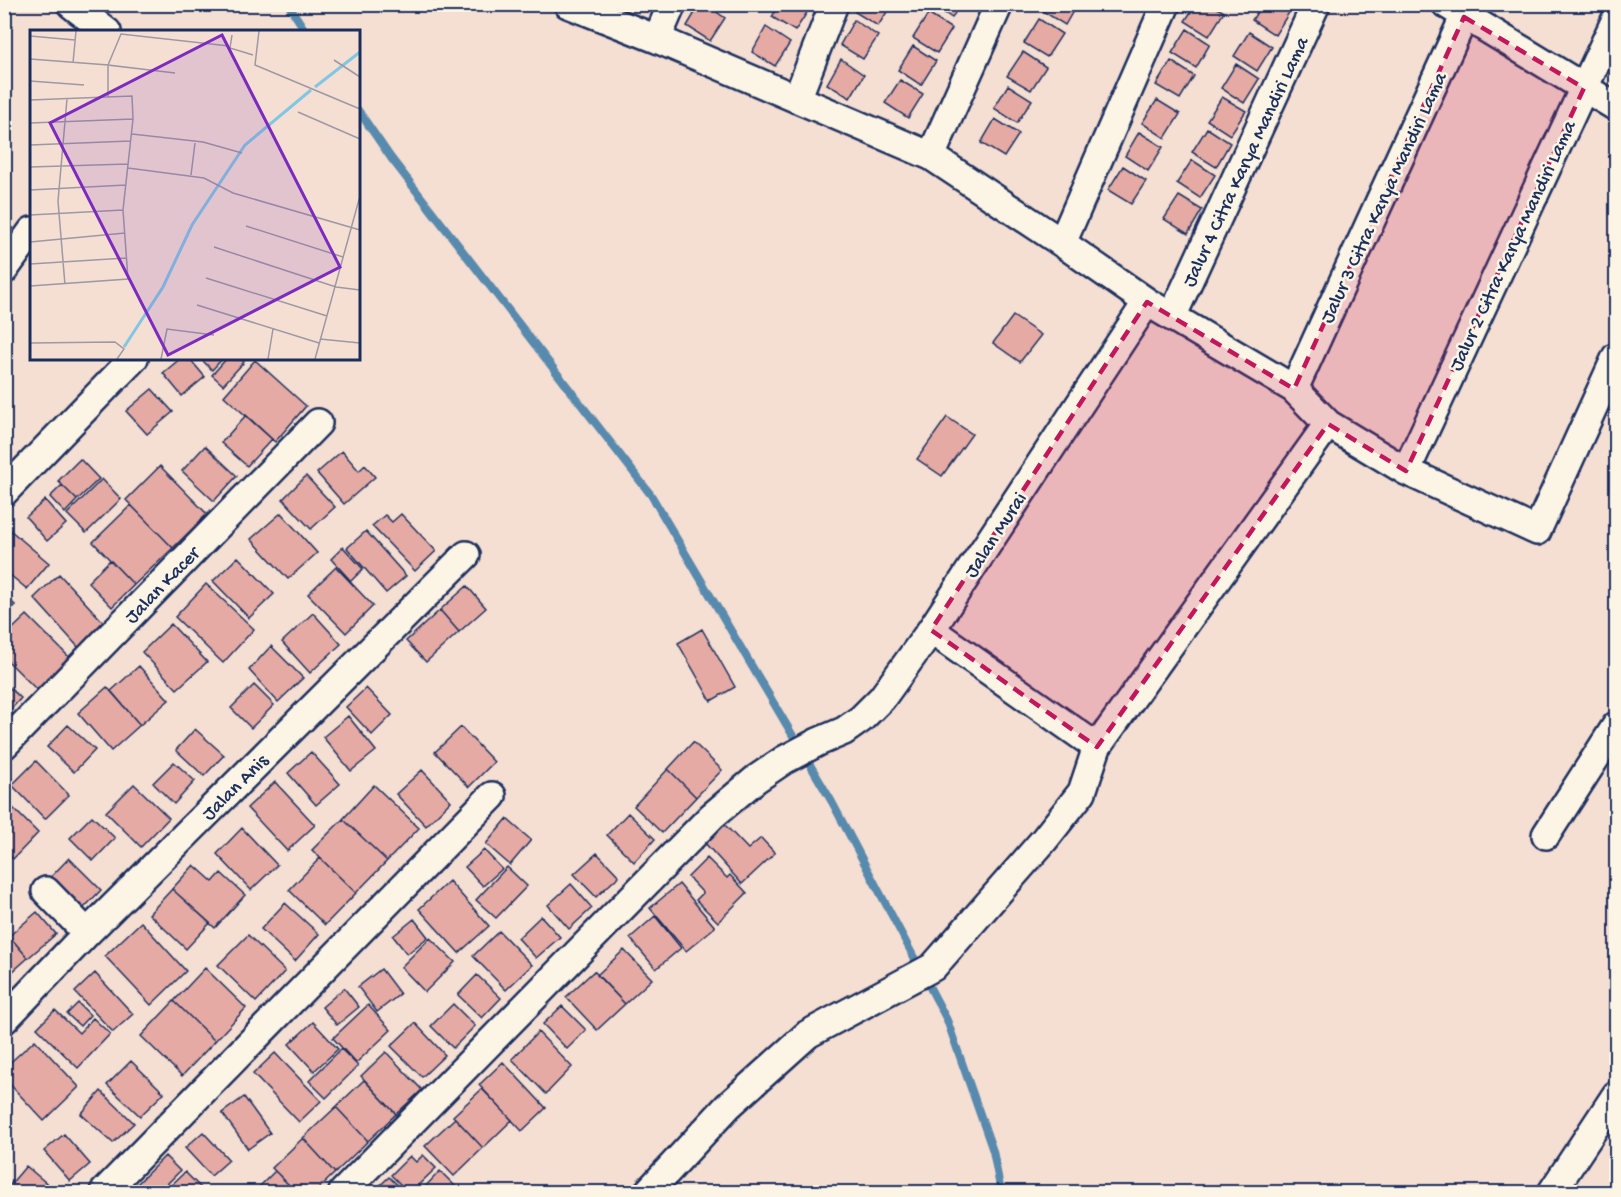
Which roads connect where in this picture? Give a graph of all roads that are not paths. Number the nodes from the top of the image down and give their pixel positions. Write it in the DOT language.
graph roads {
  1 [pos="71,4"];
  2 [pos="568,4"];
  3 [pos="672,4"];
  4 [pos="834,4"];
  5 [pos="999,4"];
  6 [pos="1166,4"];
  7 [pos="1316,4"];
  8 [pos="1460,9"];
  9 [pos="1617,19"];
  10 [pos="104,30"];
  11 [pos="657,39"];
  12 [pos="1584,88"];
  13 [pos="797,99"];
  14 [pos="1617,107"];
  15 [pos="931,156"];
  16 [pos="30,234"];
  17 [pos="1062,243"];
  18 [pos="4,270"];
  19 [pos="1147,303"];
  20 [pos="1172,317"];
  21 [pos="1617,357"];
  22 [pos="132,360"];
  23 [pos="1294,389"];
  24 [pos="1609,395"];
  25 [pos="318,423"];
  26 [pos="1328,424"];
  27 [pos="1406,471"];
  28 [pos="4,492"];
  29 [pos="466,555"];
  30 [pos="931,630"];
  31 [pos="1617,726"];
  32 [pos="4,745"];
  33 [pos="1097,747"];
  34 [pos="492,796"];
  35 [pos="1546,835"];
  36 [pos="46,891"];
  37 [pos="87,933"];
  38 [pos="4,1020"];
  39 [pos="1617,1095"];
  40 [pos="104,1192"];
  41 [pos="343,1192"];
  42 [pos="648,1192"];
  43 [pos="1552,1192"];
  1 -- 10 [label="street"];
  2 -- 11 [label="street"];
  3 -- 11 [label="street"];
  4 -- 13 [label="street"];
  5 -- 15 [label="street"];
  6 -- 17 [label="street"];
  7 -- 20 [label="street, Jalur 4 Citra Karya Mandiri Lama"];
  8 -- 12 [label="street"];
  8 -- 23 [label="street, Jalur 3 Citra Karya Mandiri Lama"];
  9 -- 12 [label="street, Jalur 2 Citra Karya Mandiri Lama"];
  11 -- 13 [label="street"];
  12 -- 14 [label="street"];
  12 -- 27 [label="street, Jalur 2 Citra Karya Mandiri Lama"];
  13 -- 15 [label="street"];
  15 -- 17 [label="street"];
  16 -- 18 [label="street"];
  17 -- 19 [label="street"];
  19 -- 20 [label="street"];
  19 -- 30 [label="street, Jalan Murai"];
  20 -- 23 [label="street"];
  21 -- 24 [label="street"];
  22 -- 28 [label="street"];
  23 -- 26 [label="street"];
  24 -- 27 [label="street"];
  25 -- 32 [label="street, Jalan Kacer"];
  26 -- 27 [label="street"];
  26 -- 33 [label="street"];
  29 -- 37 [label="street, Jalan Anis"];
  30 -- 33 [label="street"];
  30 -- 41 [label="street, Jalan Murai"];
  31 -- 35 [label="street"];
  33 -- 42 [label="street"];
  34 -- 40 [label="street"];
  36 -- 37 [label="street"];
  37 -- 38 [label="street, Jalan Anis"];
  39 -- 43 [label="street"];
}
